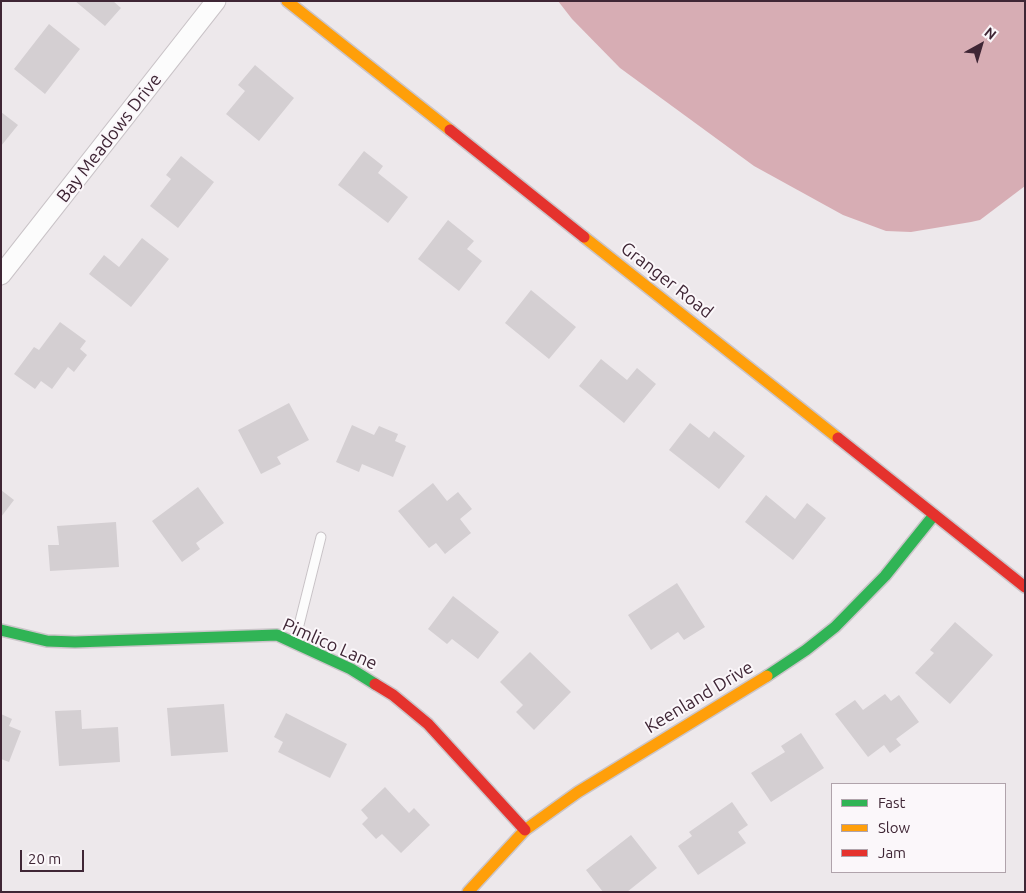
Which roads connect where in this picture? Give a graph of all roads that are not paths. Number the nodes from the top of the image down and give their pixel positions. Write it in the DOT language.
graph roads {
  1 [pos="216,1"];
  2 [pos="287,1"];
  3 [pos="1,275"];
  4 [pos="934,515"];
  5 [pos="321,537"];
  6 [pos="1025,587"];
  7 [pos="1,630"];
  8 [pos="295,643"];
  9 [pos="525,830"];
  10 [pos="468,892"];
  1 -- 3 [label="street, Bay Meadows Drive"];
  2 -- 4 [label="street, Granger Road"];
  4 -- 6 [label="street, Granger Road"];
  4 -- 9 [label="street, Keenland Drive"];
  5 -- 8 [label="lane"];
  7 -- 8 [label="street, Pimlico Lane"];
  8 -- 9 [label="street, Pimlico Lane"];
  9 -- 10 [label="street, Keenland Drive"];
}
